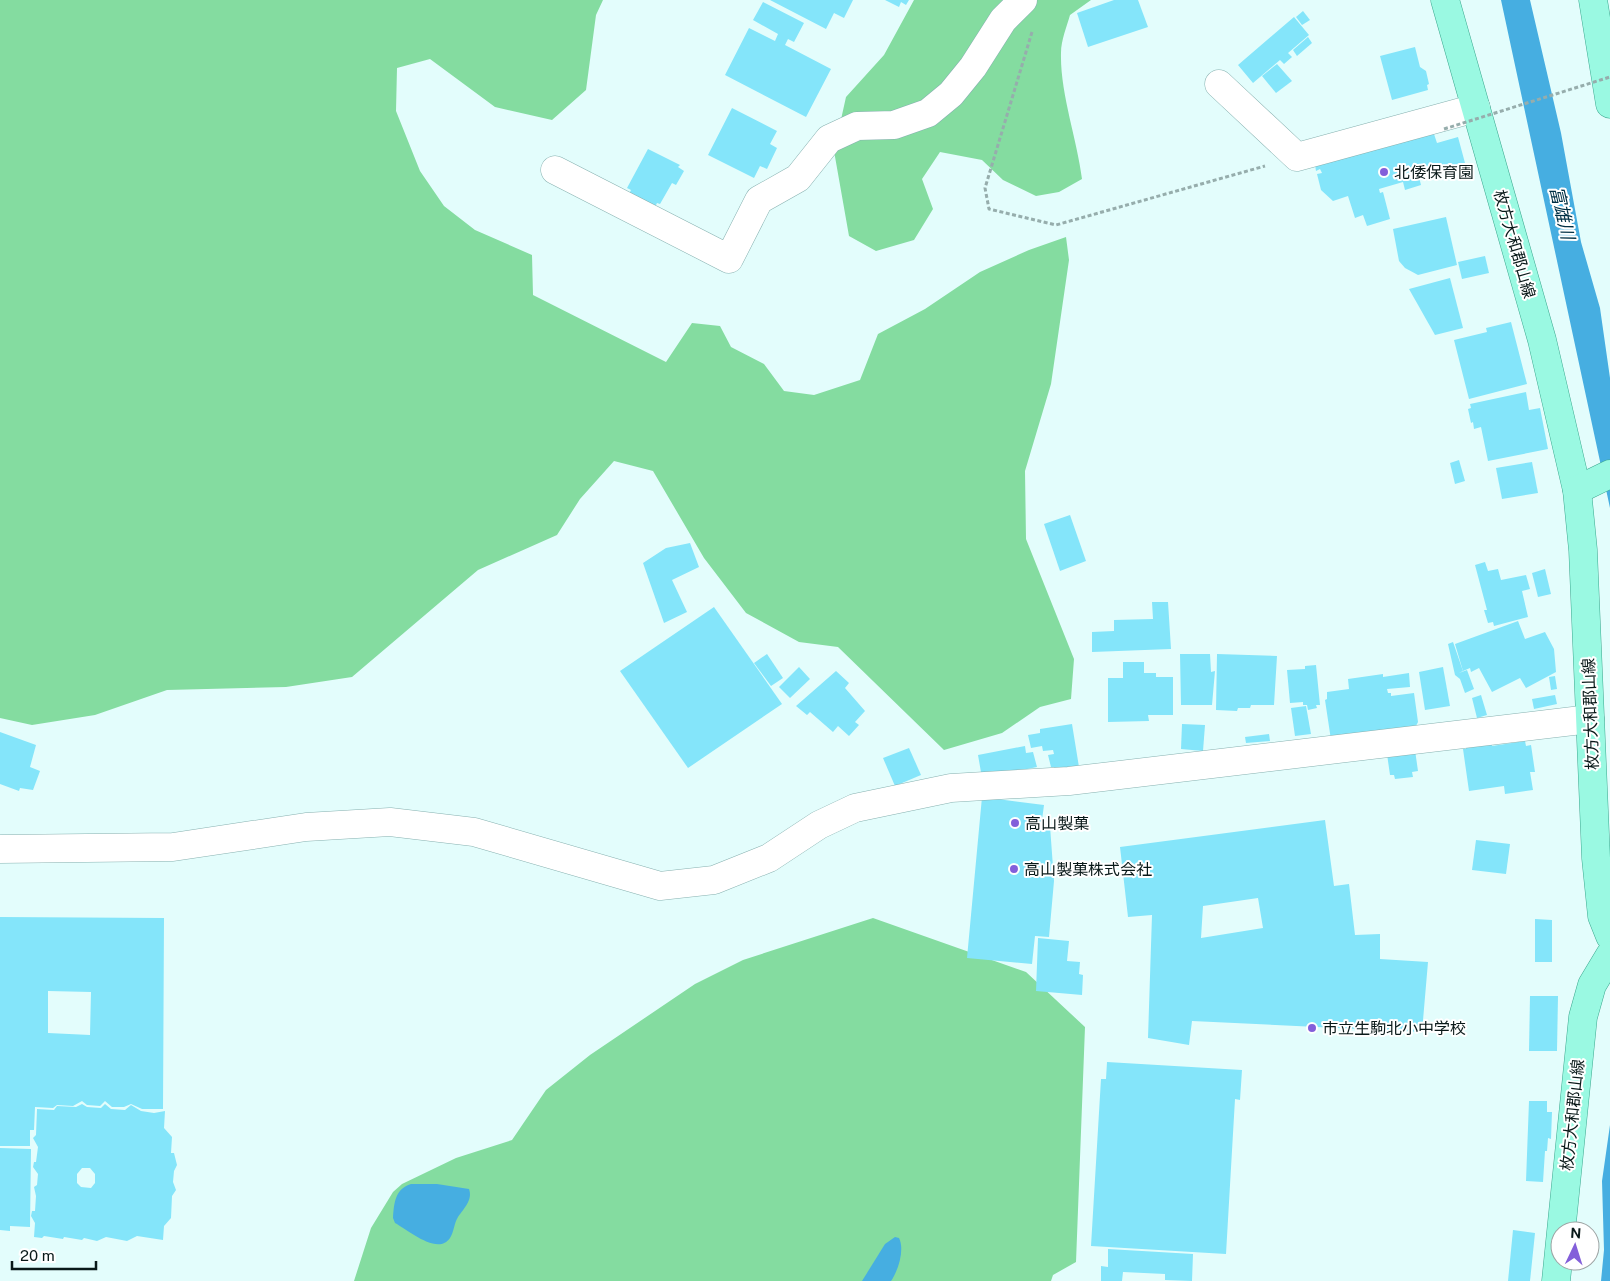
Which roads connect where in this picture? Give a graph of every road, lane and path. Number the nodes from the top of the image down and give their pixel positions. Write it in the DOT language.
graph roads {
  1 [pos="1023,0"];
  2 [pos="1445,0"];
  3 [pos="1593,0"];
  4 [pos="1032,30"];
  5 [pos="1610,77"];
  6 [pos="1219,84"];
  7 [pos="1610,104"];
  8 [pos="1476,108"];
  9 [pos="1444,128"];
  10 [pos="1297,157"];
  11 [pos="554,170"];
  12 [pos="1594,482"];
  13 [pos="1590,719"];
  14 [pos="0,849"];
  15 [pos="1610,936"];
  16 [pos="1610,955"];
  17 [pos="1556,1281"];
  1 -- 11 [label="street"];
  2 -- 8 [label="main road, 枚方大和郡山線"];
  3 -- 7 [label="main road"];
  4 -- 10 [label="path"];
  5 -- 9 [label="path, bridge"];
  6 -- 10 [label="street"];
  8 -- 10 [label="street"];
  8 -- 12 [label="main road, 枚方大和郡山線"];
  12 -- 13 [label="main road, 枚方大和郡山線"];
  13 -- 14 [label="street"];
  13 -- 15 [label="main road, 枚方大和郡山線"];
  16 -- 17 [label="main road, 枚方大和郡山線"];
}
